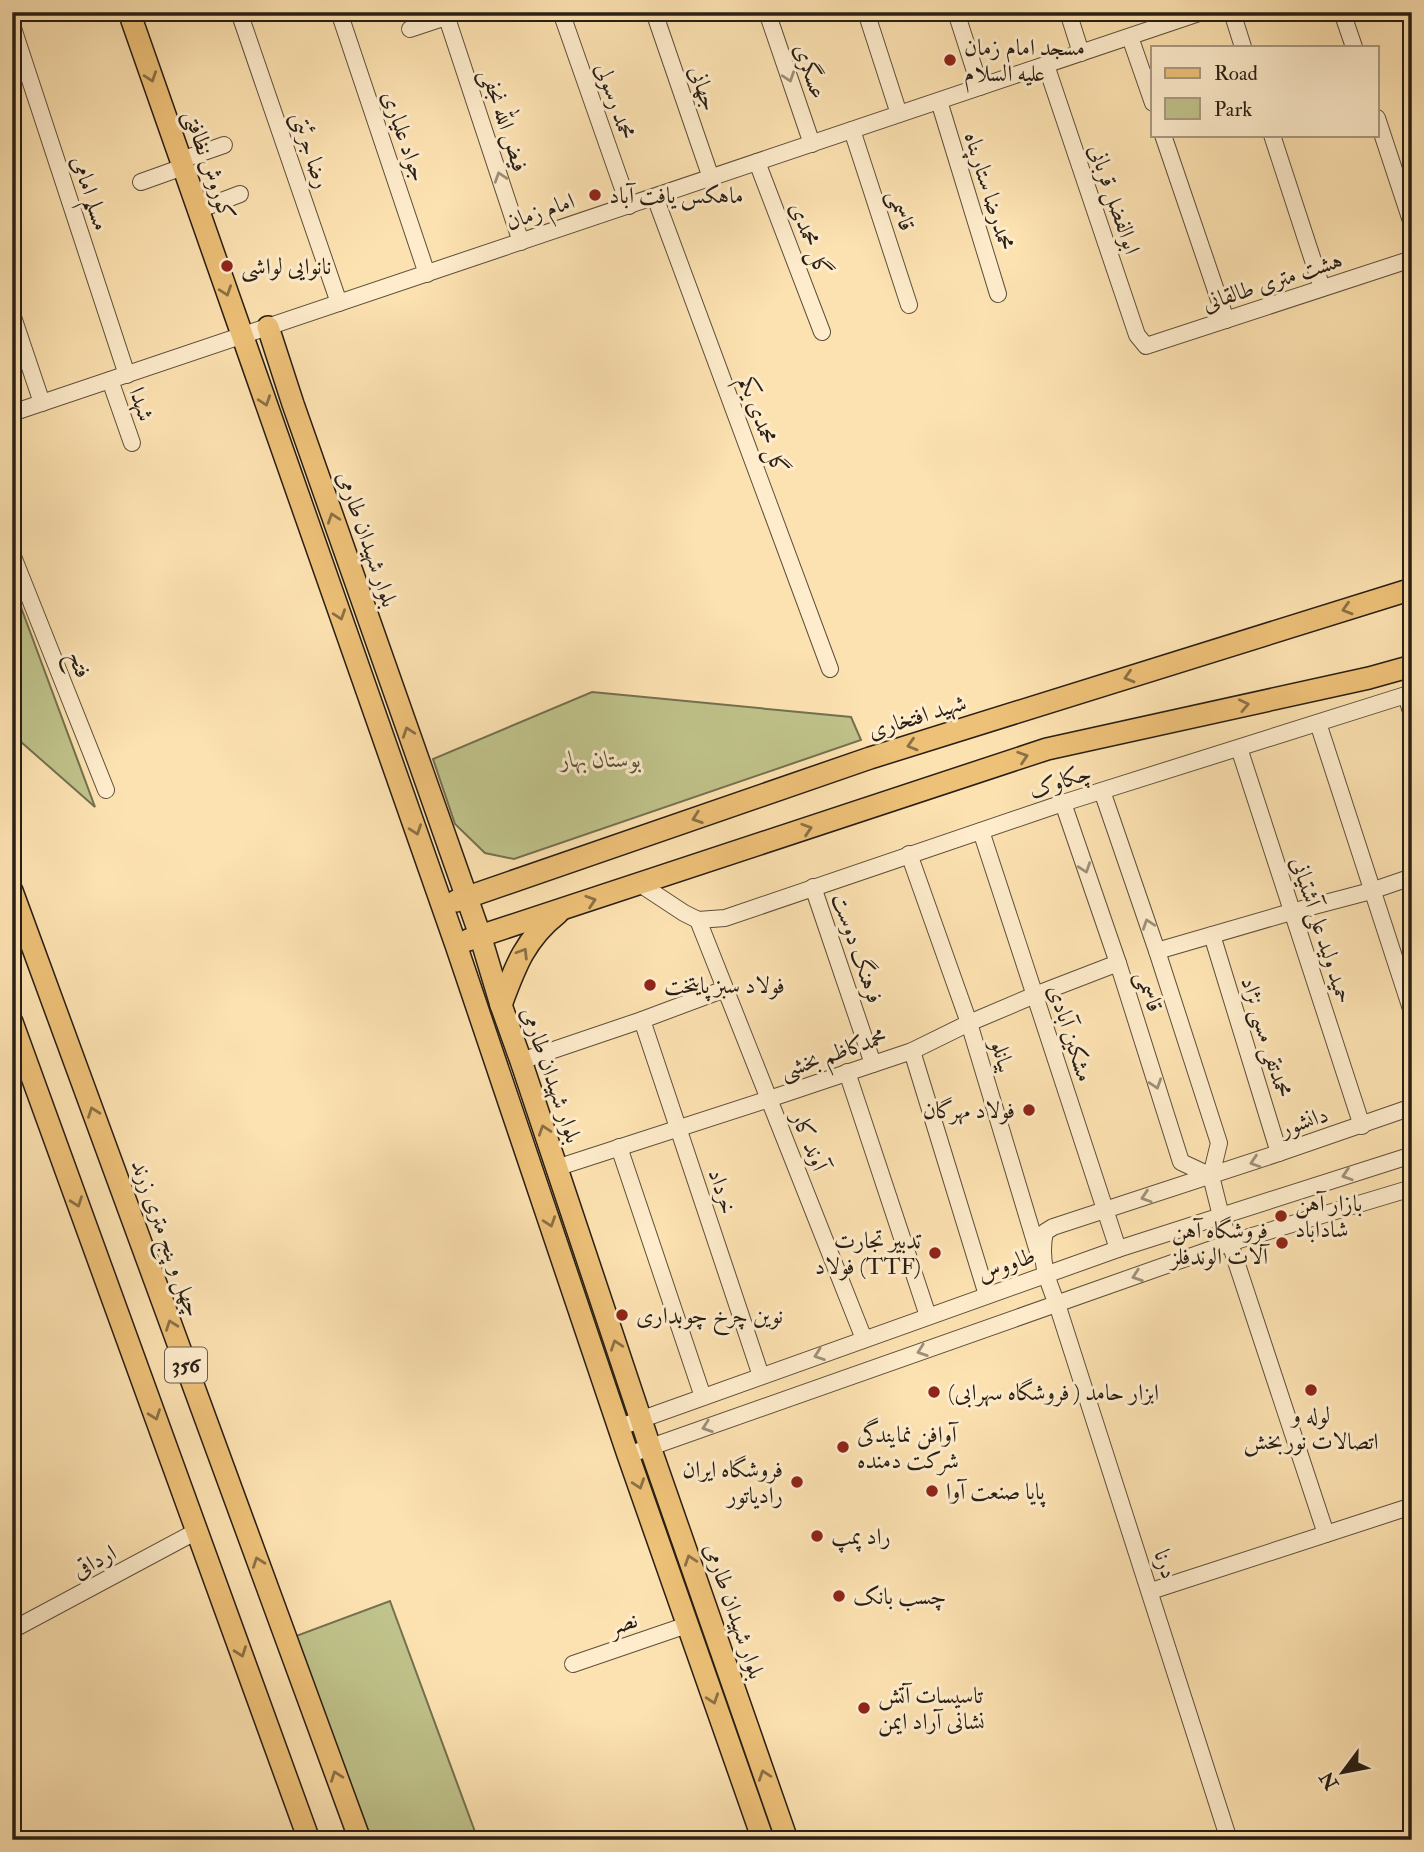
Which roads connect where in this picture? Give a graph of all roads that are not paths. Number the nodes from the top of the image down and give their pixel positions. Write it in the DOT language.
graph roads {
  1 [pos="22,12"];
  2 [pos="129,12"];
  3 [pos="239,12"];
  4 [pos="339,12"];
  5 [pos="561,12"];
  6 [pos="654,12"];
  7 [pos="767,12"];
  8 [pos="866,12"];
  9 [pos="956,12"];
  10 [pos="1068,12"];
  11 [pos="1202,12"];
  12 [pos="1232,12"];
  13 [pos="1342,12"];
  14 [pos="446,15"];
  15 [pos="12,16"];
  16 [pos="1154,20"];
  17 [pos="12,25"];
  18 [pos="410,29"];
  19 [pos="1130,37"];
  20 [pos="1243,46"];
  21 [pos="1354,46"];
  22 [pos="1081,53"];
  23 [pos="1046,65"];
  24 [pos="980,87"];
  25 [pos="1151,97"];
  26 [pos="939,101"];
  27 [pos="899,114"];
  28 [pos="1378,121"];
  29 [pos="852,130"];
  30 [pos="1163,136"];
  31 [pos="1272,136"];
  32 [pos="812,144"];
  33 [pos="224,145"];
  34 [pos="757,162"];
  35 [pos="182,163"];
  36 [pos="711,178"];
  37 [pos="141,182"];
  38 [pos="240,194"];
  39 [pos="655,197"];
  40 [pos="629,206"];
  41 [pos="198,210"];
  42 [pos="1412,224"];
  43 [pos="521,242"];
  44 [pos="1412,259"];
  45 [pos="427,274"];
  46 [pos="1322,288"];
  47 [pos="998,294"];
  48 [pos="339,303"];
  49 [pos="909,305"];
  50 [pos="12,314"];
  51 [pos="1226,320"];
  52 [pos="268,327"];
  53 [pos="822,332"];
  54 [pos="242,336"];
  55 [pos="1146,346"];
  56 [pos="127,375"];
  57 [pos="110,380"];
  58 [pos="42,403"];
  59 [pos="12,413"];
  60 [pos="132,443"];
  61 [pos="12,554"];
  62 [pos="1412,589"];
  63 [pos="1412,666"];
  64 [pos="830,669"];
  65 [pos="1409,694"];
  66 [pos="1412,715"];
  67 [pos="1318,723"];
  68 [pos="1239,748"];
  69 [pos="106,790"];
  70 [pos="1102,791"];
  71 [pos="1063,803"];
  72 [pos="981,831"];
  73 [pos="909,854"];
  74 [pos="1412,877"];
  75 [pos="640,884"];
  76 [pos="813,887"];
  77 [pos="12,891"];
  78 [pos="1371,891"];
  79 [pos="467,898"];
  80 [pos="442,905"];
  81 [pos="561,911"];
  82 [pos="1291,912"];
  83 [pos="698,920"];
  84 [pos="1212,934"];
  85 [pos="480,935"];
  86 [pos="456,945"];
  87 [pos="1157,951"];
  88 [pos="1118,963"];
  89 [pos="725,989"];
  90 [pos="1035,995"];
  91 [pos="501,1005"];
  92 [pos="1412,1012"];
  93 [pos="642,1020"];
  94 [pos="12,1022"];
  95 [pos="969,1023"];
  96 [pos="912,1051"];
  97 [pos="521,1061"];
  98 [pos="873,1064"];
  99 [pos="847,1072"];
  100 [pos="769,1099"];
  101 [pos="1412,1107"];
  102 [pos="1362,1126"];
  103 [pos="677,1128"];
  104 [pos="619,1147"];
  105 [pos="1279,1153"];
  106 [pos="1412,1155"];
  107 [pos="556,1168"];
  108 [pos="1211,1176"];
  109 [pos="1412,1188"];
  110 [pos="1105,1210"];
  111 [pos="1221,1216"];
  112 [pos="1229,1243"];
  113 [pos="1118,1249"];
  114 [pos="1045,1274"];
  115 [pos="987,1295"];
  116 [pos="1057,1304"];
  117 [pos="928,1316"];
  118 [pos="864,1339"];
  119 [pos="761,1377"];
  120 [pos="703,1397"];
  121 [pos="641,1419"];
  122 [pos="620,1427"];
  123 [pos="650,1447"];
  124 [pos="628,1455"];
  125 [pos="1412,1506"];
  126 [pos="197,1531"];
  127 [pos="1326,1534"];
  128 [pos="1151,1591"];
  129 [pos="687,1625"];
  130 [pos="12,1630"];
  131 [pos="573,1664"];
  132 [pos="309,1840"];
  133 [pos="360,1840"];
  134 [pos="763,1840"];
  135 [pos="787,1840"];
  136 [pos="1229,1840"];
  1 -- 15 [label="street"];
  2 -- 35 [label="main road, کوروش نظافتی, one-way"];
  3 -- 48 [label="street, رضا جرئتی"];
  4 -- 45 [label="street, جواد علیاری"];
  5 -- 40 [label="street, محمد رسولی"];
  6 -- 36 [label="street, جهانی"];
  7 -- 32 [label="street, عسگری, one-way"];
  8 -- 27 [label="street"];
  9 -- 24 [label="street"];
  10 -- 22 [label="street"];
  11 -- 16 [label="street, امام زمان"];
  12 -- 20 [label="street"];
  13 -- 21 [label="street"];
  14 -- 18 [label="street"];
  43 -- 14 [label="street, فیض الله نجفی, one-way"];
  16 -- 19 [label="street, امام زمان"];
  17 -- 56 [label="street, مسلم امامی"];
  19 -- 22 [label="street, امام زمان"];
  19 -- 25 [label="street"];
  22 -- 23 [label="street, امام زمان"];
  23 -- 24 [label="street, امام زمان"];
  23 -- 55 [label="street, ابوالفضل قربانی"];
  24 -- 26 [label="street, امام زمان"];
  26 -- 27 [label="street, امام زمان"];
  26 -- 47 [label="street, محمدرضا ستارپناه"];
  27 -- 29 [label="street, امام زمان"];
  28 -- 42 [label="street"];
  29 -- 32 [label="street, امام زمان"];
  29 -- 49 [label="street, قاسمی"];
  30 -- 51 [label="street"];
  31 -- 46 [label="street"];
  32 -- 34 [label="street, امام زمان"];
  33 -- 35 [label="street"];
  34 -- 36 [label="street, امام زمان"];
  34 -- 53 [label="street, گل محمدی"];
  35 -- 37 [label="street"];
  35 -- 41 [label="main road, کوروش نظافتی"];
  36 -- 39 [label="street, امام زمان"];
  38 -- 41 [label="street"];
  39 -- 40 [label="street, امام زمان"];
  39 -- 64 [label="street, گل محمدی یکم"];
  40 -- 43 [label="street, امام زمان"];
  41 -- 54 [label="main road, کوروش نظافتی, one-way"];
  43 -- 45 [label="street, امام زمان"];
  44 -- 46 [label="street, هشت متری طالقانی"];
  45 -- 48 [label="street, امام زمان"];
  46 -- 51 [label="street, هشت متری طالقانی"];
  48 -- 52 [label="street, امام زمان"];
  50 -- 58 [label="street"];
  51 -- 55 [label="street, هشت متری طالقانی"];
  52 -- 54 [label="street, امام زمان"];
  79 -- 52 [label="main road, بلوار شهیدان طارمی, one-way"];
  54 -- 56 [label="street, امام زمان"];
  54 -- 80 [label="main road, one-way"];
  56 -- 57 [label="street, امام زمان"];
  57 -- 58 [label="street, امام زمان"];
  57 -- 60 [label="street, شهدا"];
  58 -- 59 [label="street, امام زمان"];
  61 -- 69 [label="street, فتح"];
  62 -- 79 [label="main road, شهید افتخاری, one-way"];
  75 -- 63 [label="main road, one-way"];
  65 -- 66 [label="street"];
  65 -- 67 [label="street, چکاوک"];
  67 -- 68 [label="street, چکاوک"];
  67 -- 78 [label="street"];
  68 -- 70 [label="street, چکاوک"];
  68 -- 82 [label="street, حمید ولید علی آشتیانی"];
  70 -- 71 [label="street, چکاوک"];
  87 -- 70 [label="street, قاسمی, one-way"];
  71 -- 72 [label="street, چکاوک"];
  71 -- 88 [label="street, قاسمی, one-way"];
  72 -- 73 [label="street, چکاوک"];
  72 -- 90 [label="street, مشکین آبادی"];
  73 -- 76 [label="street, چکاوک"];
  73 -- 95 [label="street, بیانلو"];
  74 -- 78 [label="street"];
  81 -- 75 [label="main road, one-way"];
  75 -- 83 [label="street"];
  76 -- 83 [label="street, چکاوک"];
  76 -- 98 [label="street, فرهنگ دوست"];
  133 -- 77 [label="main road, چهل و پنج متری زرند / 356, one-way"];
  78 -- 82 [label="street"];
  78 -- 92 [label="street"];
  79 -- 80 [label="main road, شهید افتخاری"];
  79 -- 85 [label="main road, بلوار شهیدان طارمی"];
  80 -- 86 [label="main road"];
  81 -- 85 [label="main road"];
  91 -- 81 [label="main road, one-way"];
  82 -- 84 [label="street"];
  82 -- 102 [label="street, حمید ولید علی آشتیانی"];
  83 -- 89 [label="street, آوند کار"];
  84 -- 87 [label="street"];
  84 -- 105 [label="street, محمدتقی مسی نژاد"];
  85 -- 86 [label="main road"];
  85 -- 91 [label="main road, بلوار شهیدان طارمی"];
  86 -- 122 [label="main road, one-way"];
  87 -- 108 [label="street, قاسمی"];
  88 -- 90 [label="street, محمدکاظم بخشی"];
  88 -- 108 [label="street, قاسمی, one-way"];
  89 -- 93 [label="street"];
  89 -- 100 [label="street, آوند کار"];
  90 -- 95 [label="street, محمدکاظم بخشی"];
  90 -- 110 [label="street, مشکین آبادی"];
  91 -- 97 [label="main road, بلوار شهیدان طارمی"];
  93 -- 97 [label="street"];
  93 -- 103 [label="street, خرداد"];
  94 -- 126 [label="main road, 356, one-way"];
  95 -- 96 [label="street, محمدکاظم بخشی"];
  95 -- 114 [label="street, بیانلو"];
  96 -- 98 [label="street, محمدکاظم بخشی"];
  96 -- 115 [label="street"];
  107 -- 97 [label="main road, بلوار شهیدان طارمی, one-way"];
  98 -- 99 [label="street, محمدکاظم بخشی"];
  99 -- 100 [label="street, محمدکاظم بخشی"];
  99 -- 117 [label="street"];
  100 -- 103 [label="street, محمدکاظم بخشی"];
  100 -- 118 [label="street, آوند کار"];
  101 -- 102 [label="street, دانشور"];
  102 -- 105 [label="street, دانشور"];
  103 -- 104 [label="street, محمدکاظم بخشی"];
  103 -- 119 [label="street, خرداد"];
  104 -- 107 [label="street, محمدکاظم بخشی"];
  104 -- 120 [label="street"];
  105 -- 108 [label="street, دانشور, one-way"];
  106 -- 111 [label="street, طاووس, one-way"];
  121 -- 107 [label="main road, بلوار شهیدان طارمی, one-way"];
  108 -- 110 [label="street, دانشور, one-way"];
  108 -- 111 [label="street, قاسمی"];
  109 -- 112 [label="street"];
  110 -- 113 [label="street, مشکین آبادی"];
  110 -- 114 [label="street, دانشور"];
  111 -- 112 [label="street, قاسمی"];
  111 -- 113 [label="street, طاووس"];
  112 -- 116 [label="street, one-way"];
  112 -- 127 [label="street, قاسمی"];
  113 -- 114 [label="street, طاووس"];
  114 -- 115 [label="street, طاووس"];
  114 -- 116 [label="street, درنا"];
  115 -- 117 [label="street, طاووس"];
  116 -- 123 [label="street, one-way"];
  116 -- 128 [label="street, درنا"];
  117 -- 118 [label="street, طاووس"];
  118 -- 119 [label="street, طاووس, one-way"];
  119 -- 120 [label="street, طاووس"];
  120 -- 121 [label="street, طاووس"];
  121 -- 122 [label="street, طاووس"];
  121 -- 123 [label="main road, بلوار شهیدان طارمی"];
  122 -- 124 [label="main road"];
  123 -- 124 [label="street"];
  135 -- 123 [label="main road, بلوار شهیدان طارمی, one-way"];
  124 -- 129 [label="main road, one-way"];
  125 -- 127 [label="street"];
  126 -- 130 [label="street, ارداقی"];
  126 -- 132 [label="main road, 356, one-way"];
  127 -- 128 [label="street"];
  128 -- 136 [label="street, درنا"];
  129 -- 131 [label="street, نصر"];
  129 -- 134 [label="main road, one-way"];
}
